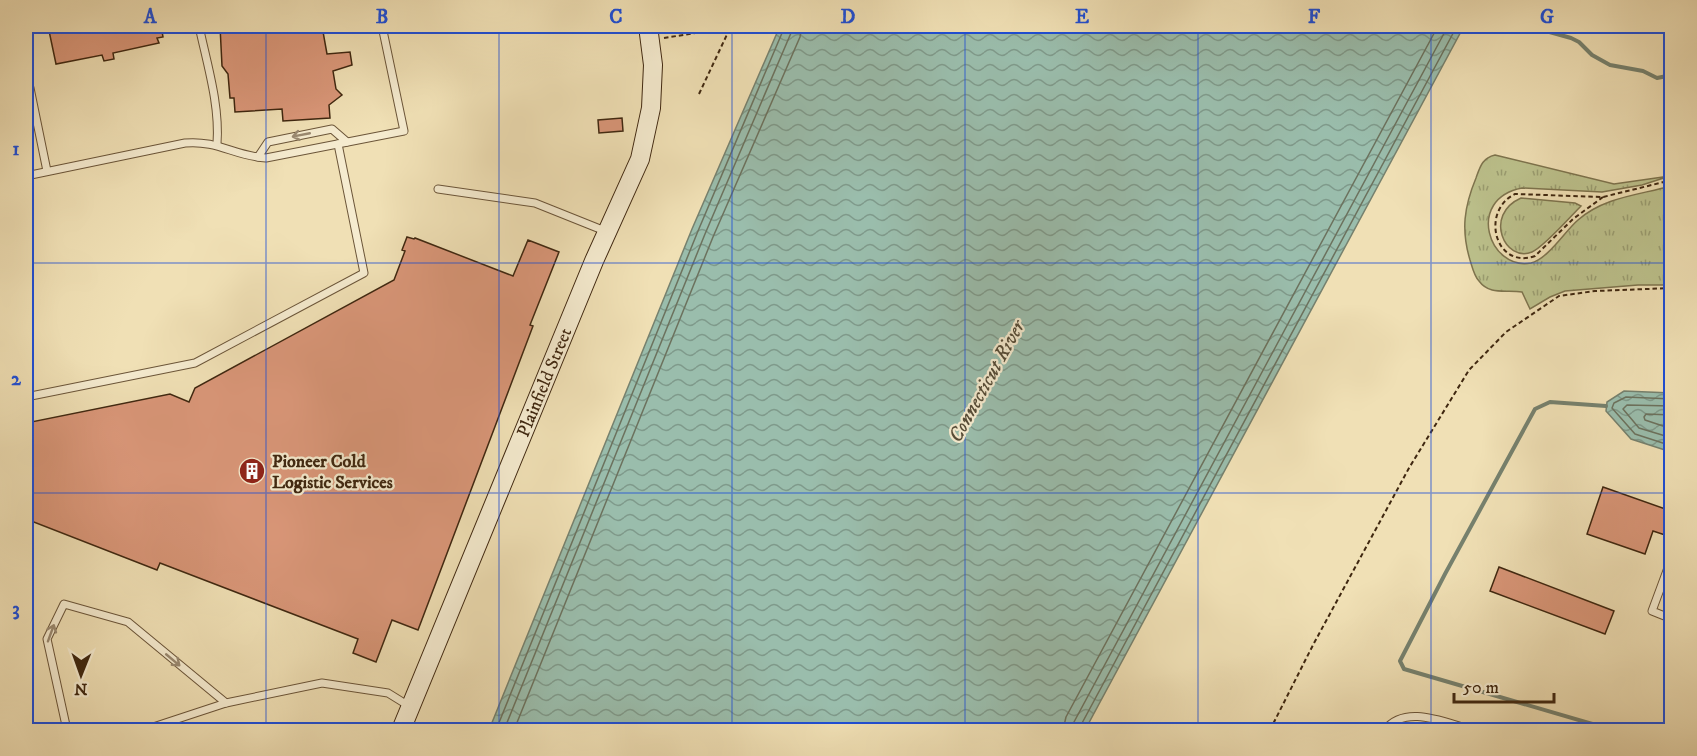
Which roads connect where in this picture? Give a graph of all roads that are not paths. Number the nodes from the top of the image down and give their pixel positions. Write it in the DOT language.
graph roads {
  1 [pos="199,26"];
  2 [pos="382,26"];
  3 [pos="648,32"];
  4 [pos="26,78"];
  5 [pos="347,142"];
  6 [pos="217,144"];
  7 [pos="338,144"];
  8 [pos="258,157"];
  9 [pos="47,171"];
  10 [pos="26,176"];
  11 [pos="438,189"];
  12 [pos="608,231"];
  13 [pos="26,397"];
  14 [pos="1671,557"];
  15 [pos="1671,619"];
  16 [pos="226,704"];
  17 [pos="411,707"];
  18 [pos="67,730"];
  19 [pos="144,730"];
  20 [pos="401,730"];
  21 [pos="1385,730"];
  22 [pos="1474,730"];
  1 -- 6 [label="lane"];
  2 -- 5 [label="lane"];
  3 -- 12 [label="street, Plainfield Street"];
  4 -- 9 [label="lane"];
  5 -- 7 [label="lane"];
  5 -- 8 [label="lane, one-way"];
  6 -- 8 [label="lane"];
  6 -- 9 [label="lane"];
  7 -- 8 [label="lane"];
  7 -- 13 [label="lane"];
  9 -- 10 [label="lane"];
  11 -- 12 [label="lane"];
  12 -- 17 [label="street, Plainfield Street"];
  14 -- 15 [label="lane"];
  16 -- 17 [label="lane"];
  18 -- 16 [label="lane, one-way"];
  16 -- 19 [label="lane"];
  17 -- 20 [label="street, Plainfield Street"];
  21 -- 22 [label="lane"];
}
